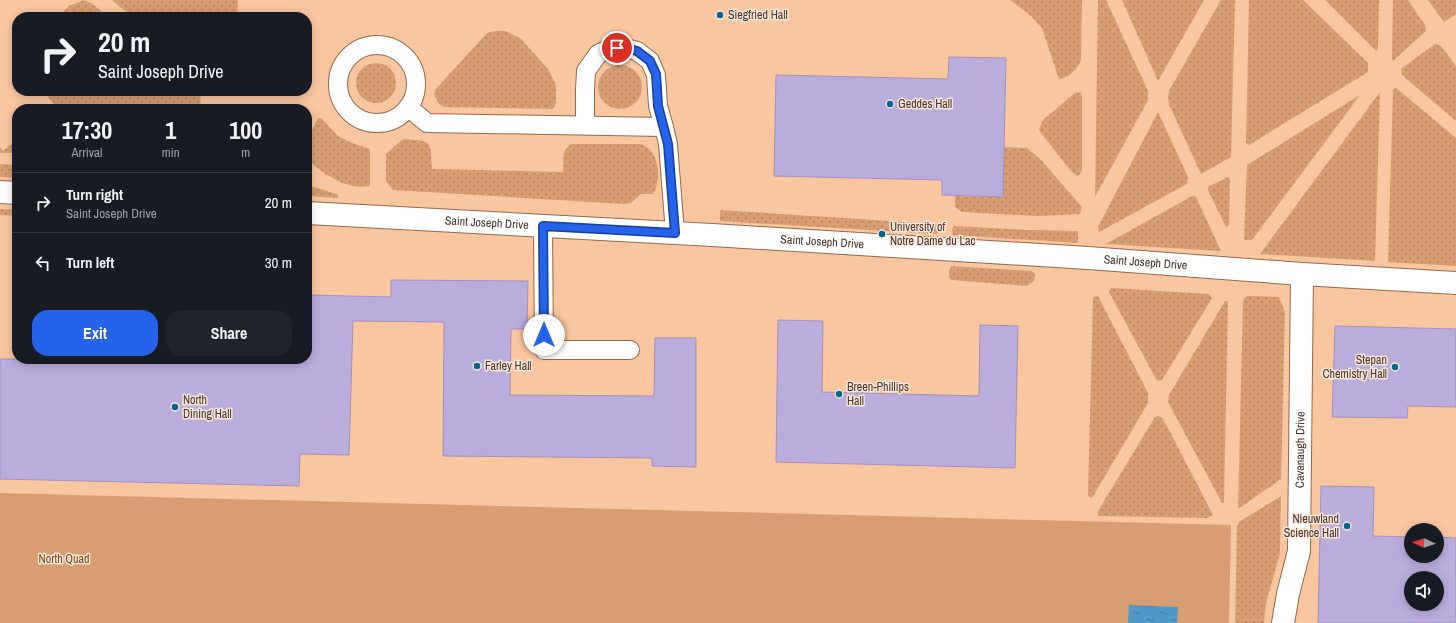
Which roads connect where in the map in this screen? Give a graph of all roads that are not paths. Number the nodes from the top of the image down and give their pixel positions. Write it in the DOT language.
graph roads {
  1 [pos="408,107"];
  2 [pos="585,125"];
  3 [pos="664,127"];
  4 [pos="0,192"];
  5 [pos="12,193"];
  6 [pos="312,213"];
  7 [pos="543,226"];
  8 [pos="675,233"];
  9 [pos="1302,274"];
  10 [pos="1456,283"];
  11 [pos="630,350"];
  12 [pos="1283,623"];
  1 -- 1 [label="lane"];
  1 -- 2 [label="lane"];
  2 -- 3 [label="lane"];
  2 -- 3 [label="lane"];
  3 -- 8 [label="lane"];
  4 -- 5 [label="street"];
  6 -- 7 [label="street, Saint Joseph Drive"];
  7 -- 8 [label="street, Saint Joseph Drive"];
  7 -- 11 [label="lane"];
  8 -- 9 [label="street, Saint Joseph Drive"];
  9 -- 10 [label="street, Saint Joseph Drive"];
  9 -- 12 [label="street, Cavanaugh Drive"];
}
